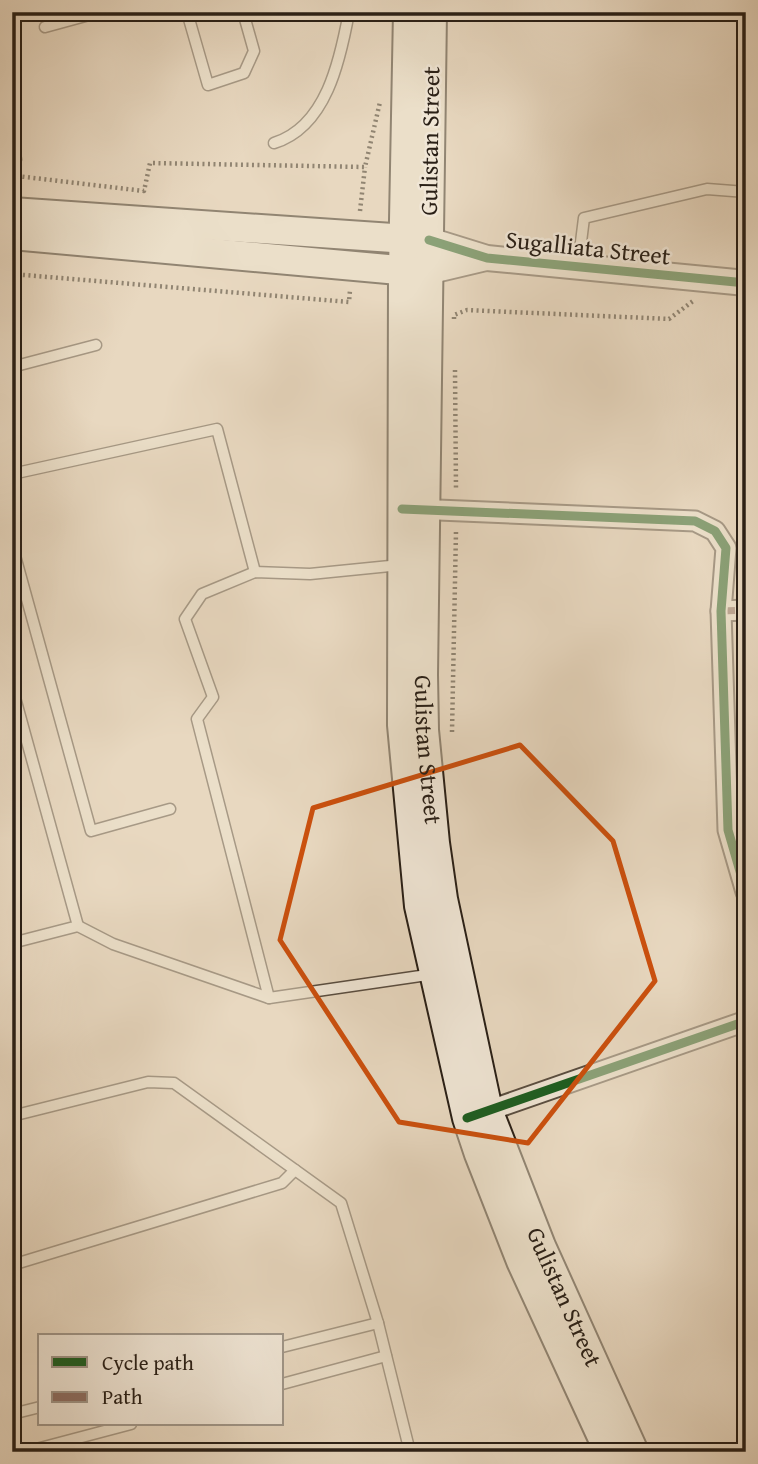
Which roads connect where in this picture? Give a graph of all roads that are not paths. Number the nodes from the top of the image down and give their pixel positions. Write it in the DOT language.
graph roads {
  1 [pos="100,12"];
  2 [pos="187,12"];
  3 [pos="243,12"];
  4 [pos="349,12"];
  5 [pos="408,12"];
  6 [pos="432,12"];
  7 [pos="45,27"];
  8 [pos="274,144"];
  9 [pos="746,192"];
  10 [pos="12,212"];
  11 [pos="12,235"];
  12 [pos="416,239"];
  13 [pos="487,258"];
  14 [pos="578,267"];
  15 [pos="415,272"];
  16 [pos="746,283"];
  17 [pos="96,345"];
  18 [pos="12,367"];
  19 [pos="12,474"];
  20 [pos="414,509"];
  21 [pos="12,545"];
  22 [pos="414,565"];
  23 [pos="255,572"];
  24 [pos="746,610"];
  25 [pos="721,611"];
  26 [pos="12,687"];
  27 [pos="170,809"];
  28 [pos="746,892"];
  29 [pos="78,926"];
  30 [pos="12,943"];
  31 [pos="445,972"];
  32 [pos="269,998"];
  33 [pos="746,1021"];
  34 [pos="477,1114"];
  35 [pos="12,1116"];
  36 [pos="295,1170"];
  37 [pos="12,1265"];
  38 [pos="378,1323"];
  39 [pos="284,1346"];
  40 [pos="386,1356"];
  41 [pos="284,1383"];
  42 [pos="38,1407"];
  43 [pos="12,1413"];
  44 [pos="123,1426"];
  45 [pos="25,1452"];
  46 [pos="411,1452"];
  47 [pos="609,1452"];
  48 [pos="634,1452"];
  1 -- 7 [label="lane"];
  2 -- 3 [label="lane"];
  4 -- 8 [label="lane"];
  5 -- 12 [label="main road, Gulistan Street"];
  6 -- 12 [label="main road, Gulistan Street"];
  9 -- 14 [label="lane"];
  10 -- 12 [label="main road, Sugalliata Street"];
  11 -- 15 [label="main road, Sugalliata Street"];
  12 -- 13 [label="street, Sugalliata Street"];
  12 -- 15 [label="main road, Gulistan Street"];
  13 -- 14 [label="street, Sugalliata Street"];
  13 -- 15 [label="street, Sugalliata Street"];
  14 -- 16 [label="street, Sugalliata Street"];
  15 -- 20 [label="main road, Gulistan Street"];
  17 -- 18 [label="lane"];
  19 -- 23 [label="lane"];
  20 -- 22 [label="main road, Gulistan Street"];
  20 -- 25 [label="street"];
  21 -- 27 [label="lane"];
  22 -- 23 [label="lane"];
  22 -- 31 [label="main road, Gulistan Street"];
  23 -- 32 [label="lane"];
  24 -- 25 [label="street"];
  25 -- 28 [label="street"];
  26 -- 29 [label="lane"];
  29 -- 30 [label="lane"];
  29 -- 32 [label="lane"];
  31 -- 32 [label="lane"];
  31 -- 34 [label="main road, Gulistan Street"];
  33 -- 34 [label="street"];
  34 -- 47 [label="main road, Gulistan Street"];
  34 -- 48 [label="main road, Gulistan Street"];
  35 -- 36 [label="lane"];
  36 -- 37 [label="lane"];
  36 -- 38 [label="lane"];
  38 -- 39 [label="lane"];
  38 -- 40 [label="lane"];
  40 -- 41 [label="lane"];
  40 -- 46 [label="lane"];
  42 -- 43 [label="lane"];
  44 -- 45 [label="lane"];
}
